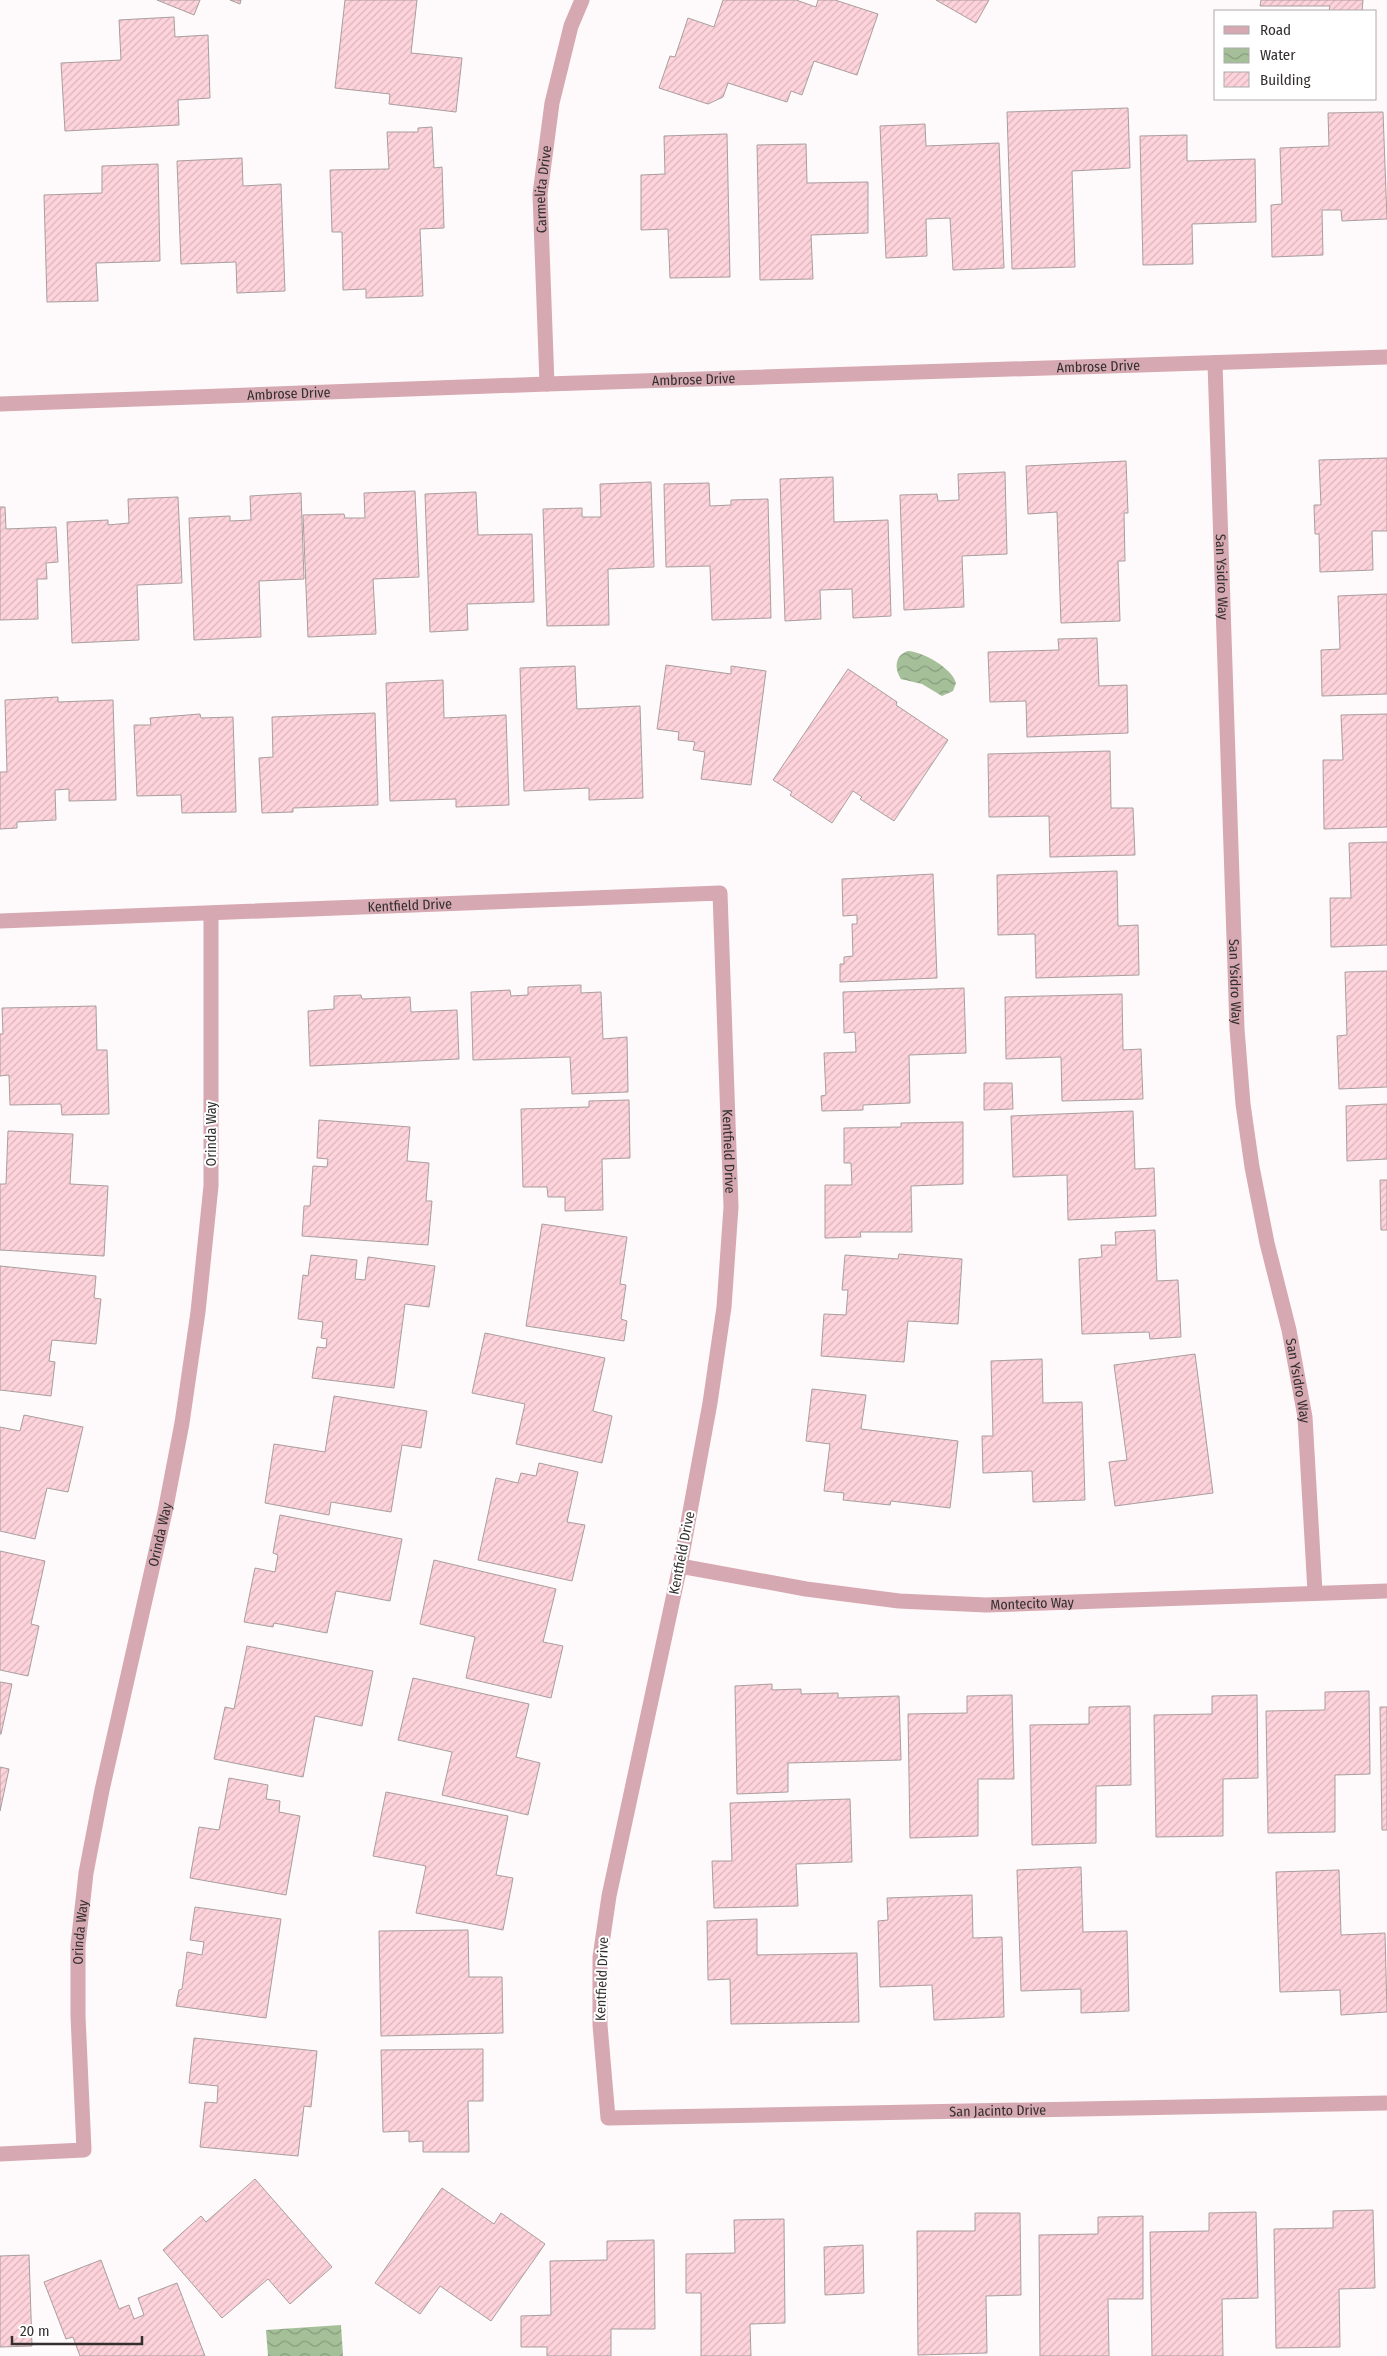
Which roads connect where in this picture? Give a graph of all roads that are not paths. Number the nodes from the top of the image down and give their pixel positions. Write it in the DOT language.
graph roads {
  1 [pos="582,0"];
  2 [pos="1387,357"];
  3 [pos="1214,363"];
  4 [pos="548,384"];
  5 [pos="0,404"];
  6 [pos="211,914"];
  7 [pos="0,922"];
  8 [pos="680,1566"];
  9 [pos="1387,1591"];
  10 [pos="1315,1592"];
  11 [pos="1387,2103"];
  12 [pos="608,2118"];
  13 [pos="0,2154"];
  1 -- 4 [label="street, Carmelita Drive"];
  2 -- 3 [label="street, Ambrose Drive"];
  3 -- 4 [label="street, Ambrose Drive"];
  3 -- 10 [label="street, San Ysidro Way"];
  4 -- 5 [label="street, Ambrose Drive"];
  6 -- 7 [label="street, Kentfield Drive"];
  6 -- 8 [label="street, Kentfield Drive"];
  6 -- 13 [label="street, Orinda Way"];
  8 -- 10 [label="street, Montecito Way"];
  8 -- 12 [label="street, Kentfield Drive"];
  9 -- 10 [label="street, Montecito Way"];
  11 -- 12 [label="street, San Jacinto Drive"];
}
